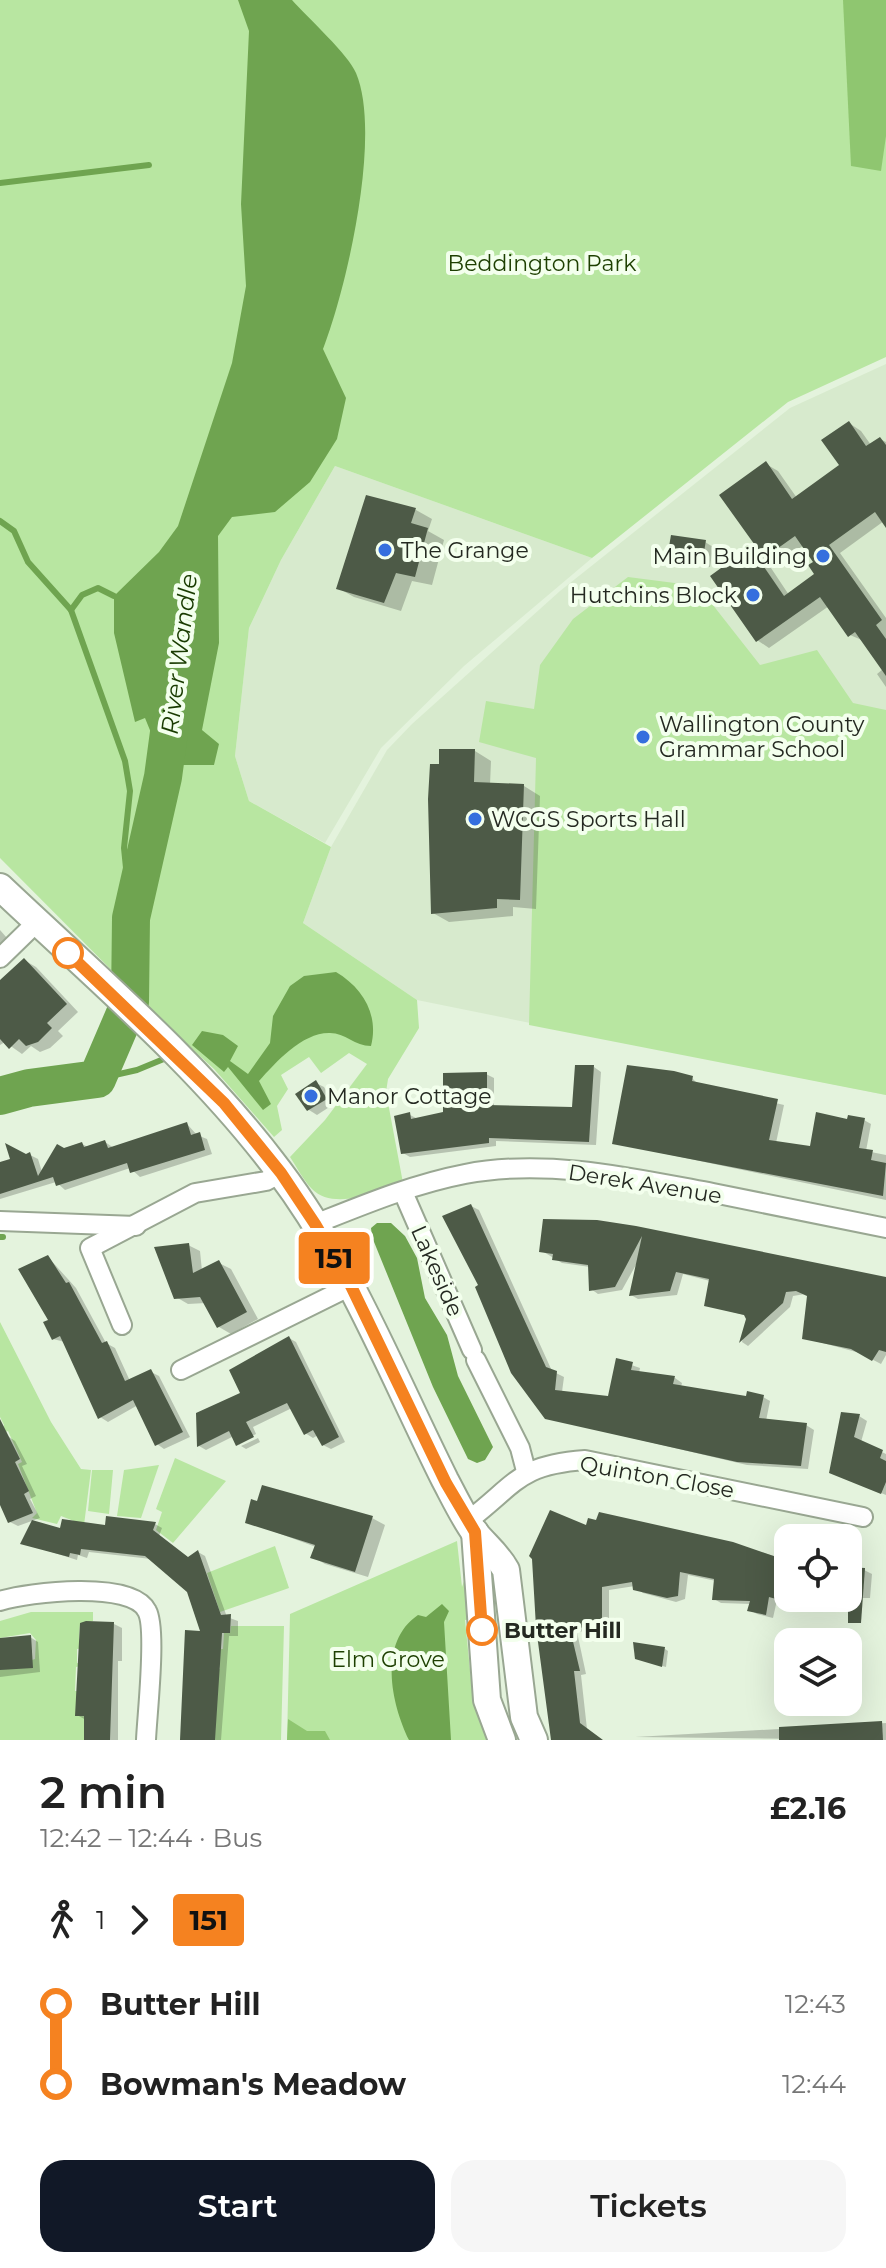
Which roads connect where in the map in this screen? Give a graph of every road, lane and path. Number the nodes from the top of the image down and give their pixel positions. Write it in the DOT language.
graph roads {
  1 [pos="0,887"];
  2 [pos="37,922"];
  3 [pos="0,958"];
  4 [pos="281,1173"];
  5 [pos="394,1194"];
  6 [pos="0,1221"];
  7 [pos="315,1224"];
  8 [pos="136,1226"];
  9 [pos="886,1228"];
  10 [pos="351,1286"];
  11 [pos="122,1325"];
  12 [pos="181,1370"];
  13 [pos="526,1471"];
  14 [pos="863,1517"];
  15 [pos="472,1526"];
  16 [pos="2,1595"];
  17 [pos="146,1740"];
  18 [pos="502,1740"];
  19 [pos="534,1740"];
  1 -- 2 [label="main road"];
  2 -- 3 [label="street"];
  2 -- 4 [label="main road"];
  4 -- 7 [label="main road"];
  4 -- 8 [label="street"];
  5 -- 7 [label="street, Derek Avenue"];
  5 -- 9 [label="street, Derek Avenue"];
  5 -- 13 [label="street, Lakeside"];
  6 -- 8 [label="street"];
  7 -- 10 [label="main road"];
  8 -- 11 [label="street"];
  10 -- 12 [label="street"];
  10 -- 15 [label="main road"];
  13 -- 14 [label="street, Quinton Close"];
  13 -- 15 [label="street, Quinton Close"];
  15 -- 18 [label="main road"];
  15 -- 19 [label="main road"];
  16 -- 17 [label="street"];
}
